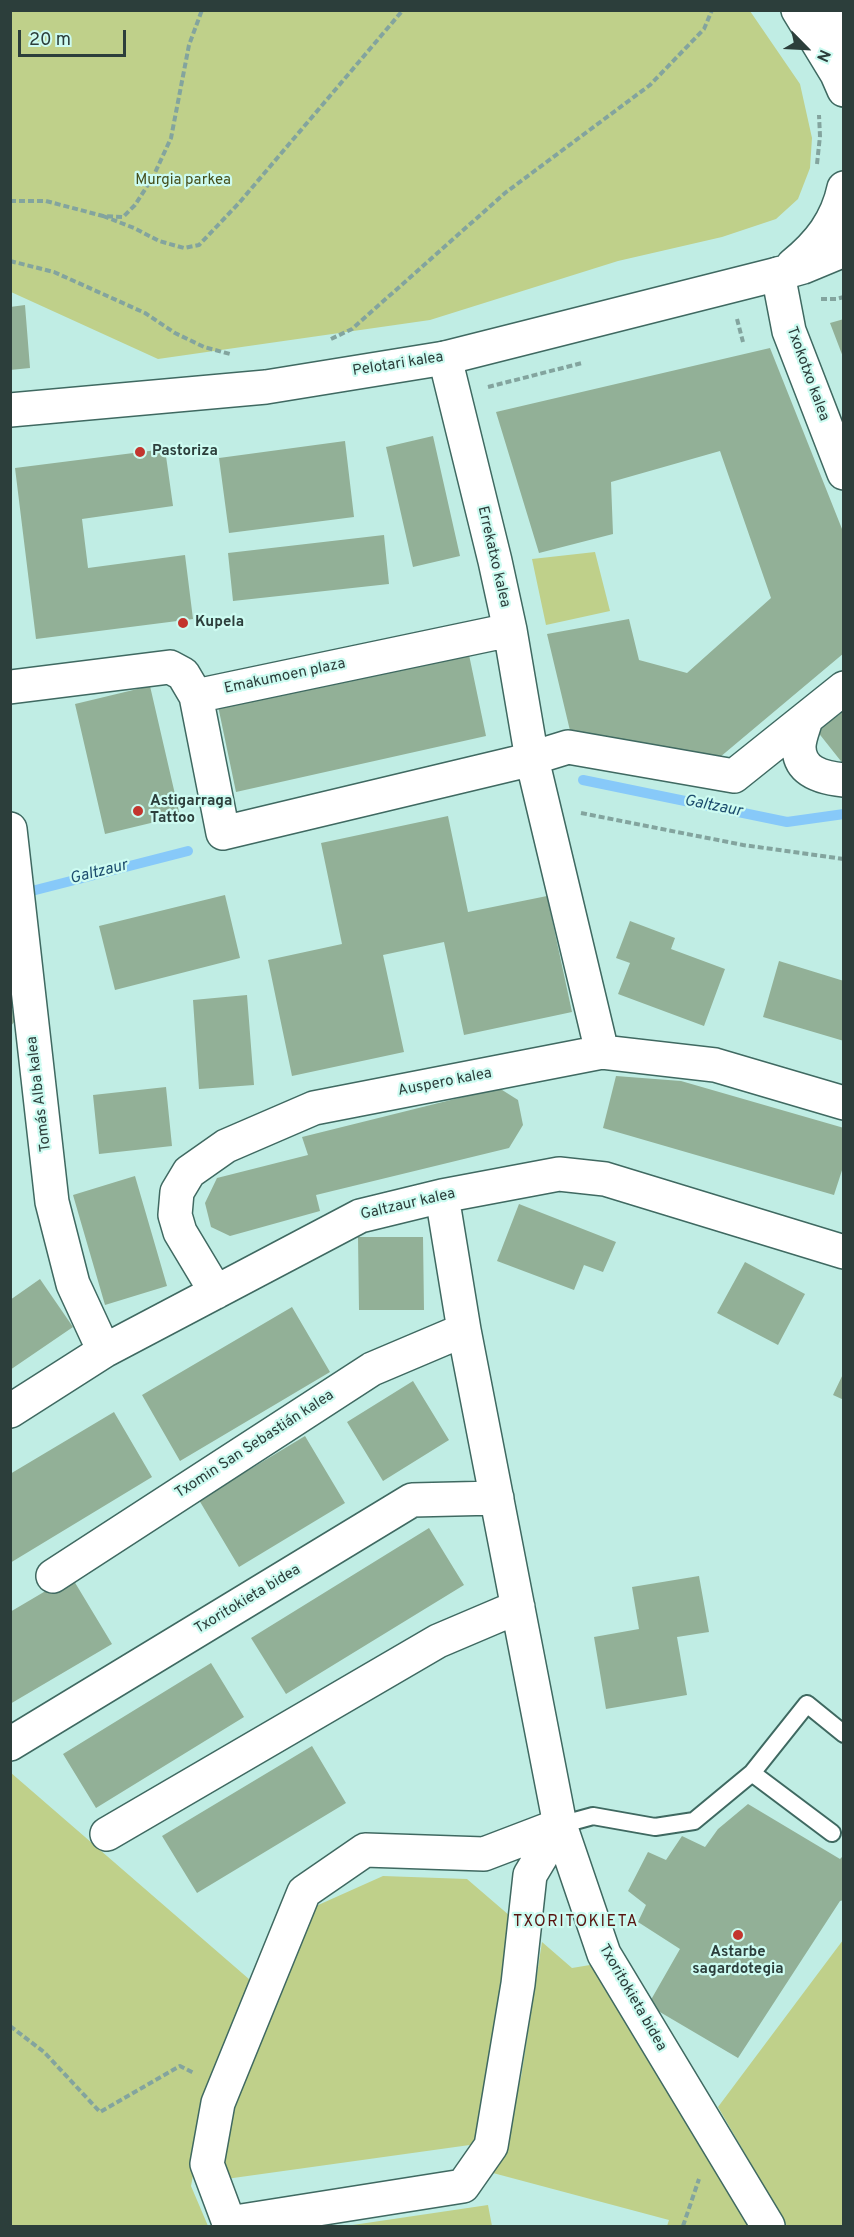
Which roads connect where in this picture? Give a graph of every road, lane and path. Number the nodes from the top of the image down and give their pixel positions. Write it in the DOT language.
graph roads {
  1 [pos="201,10"];
  2 [pos="403,10"];
  3 [pos="712,10"];
  4 [pos="798,10"];
  5 [pos="828,10"];
  6 [pos="843,36"];
  7 [pos="843,90"];
  8 [pos="819,114"];
  9 [pos="817,169"];
  10 [pos="843,188"];
  11 [pos="10,201"];
  12 [pos="103,216"];
  13 [pos="843,250"];
  14 [pos="10,261"];
  15 [pos="778,273"];
  16 [pos="730,285"];
  17 [pos="328,341"];
  18 [pos="743,342"];
  19 [pos="234,355"];
  20 [pos="444,358"];
  21 [pos="10,410"];
  22 [pos="843,473"];
  23 [pos="510,630"];
  24 [pos="10,687"];
  25 [pos="843,688"];
  26 [pos="196,696"];
  27 [pos="806,718"];
  28 [pos="532,759"];
  29 [pos="843,780"];
  30 [pos="543,806"];
  31 [pos="10,829"];
  32 [pos="843,859"];
  33 [pos="602,1052"];
  34 [pos="843,1102"];
  35 [pos="442,1196"];
  36 [pos="843,1252"];
  37 [pos="216,1292"];
  38 [pos="465,1330"];
  39 [pos="104,1351"];
  40 [pos="10,1411"];
  41 [pos="497,1497"];
  42 [pos="53,1576"];
  43 [pos="518,1607"];
  44 [pos="843,1734"];
  45 [pos="10,1744"];
  46 [pos="752,1773"];
  47 [pos="560,1825"];
  48 [pos="832,1833"];
  49 [pos="107,1834"];
  50 [pos="10,2026"];
  51 [pos="224,2089"];
  52 [pos="768,2226"];
  1 -- 12 [label="path"];
  2 -- 12 [label="path"];
  3 -- 17 [label="path"];
  4 -- 7 [label="street"];
  5 -- 6 [label="street"];
  8 -- 9 [label="path"];
  10 -- 15 [label="street, Pelotari kalea"];
  11 -- 12 [label="path"];
  13 -- 15 [label="street, Pelotari kalea"];
  14 -- 19 [label="path"];
  15 -- 16 [label="street, Pelotari kalea"];
  15 -- 22 [label="street, Txokotxo kalea"];
  16 -- 18 [label="path"];
  16 -- 20 [label="street, Pelotari kalea"];
  20 -- 21 [label="street, Pelotari kalea"];
  20 -- 23 [label="street, Errekatxo kalea"];
  23 -- 26 [label="street, Emakumoen plaza"];
  23 -- 28 [label="street, Errekatxo kalea"];
  24 -- 26 [label="street"];
  25 -- 27 [label="street"];
  26 -- 28 [label="street"];
  27 -- 28 [label="street"];
  27 -- 29 [label="street"];
  28 -- 30 [label="street, Errekatxo kalea"];
  30 -- 32 [label="path"];
  30 -- 33 [label="street, Errekatxo kalea"];
  31 -- 39 [label="street, Tomás Alba kalea"];
  33 -- 34 [label="street, Auspero kalea"];
  33 -- 37 [label="street, Auspero kalea"];
  35 -- 36 [label="street, Galtzaur kalea"];
  35 -- 37 [label="street, Galtzaur kalea"];
  35 -- 38 [label="street, Txoritokieta bidea"];
  37 -- 39 [label="street, Galtzaur kalea"];
  38 -- 41 [label="street, Txoritokieta bidea"];
  38 -- 42 [label="street, Txomin San Sebastián kalea"];
  39 -- 40 [label="street, Galtzaur kalea"];
  41 -- 43 [label="street, Txoritokieta bidea"];
  41 -- 45 [label="street, Txoritokieta bidea"];
  43 -- 47 [label="street, Txoritokieta bidea"];
  43 -- 49 [label="street"];
  44 -- 46 [label="lane"];
  46 -- 47 [label="lane"];
  46 -- 48 [label="lane"];
  47 -- 51 [label="street"];
  47 -- 51 [label="street"];
  47 -- 52 [label="street, Txoritokieta bidea"];
  50 -- 51 [label="path"];
}
